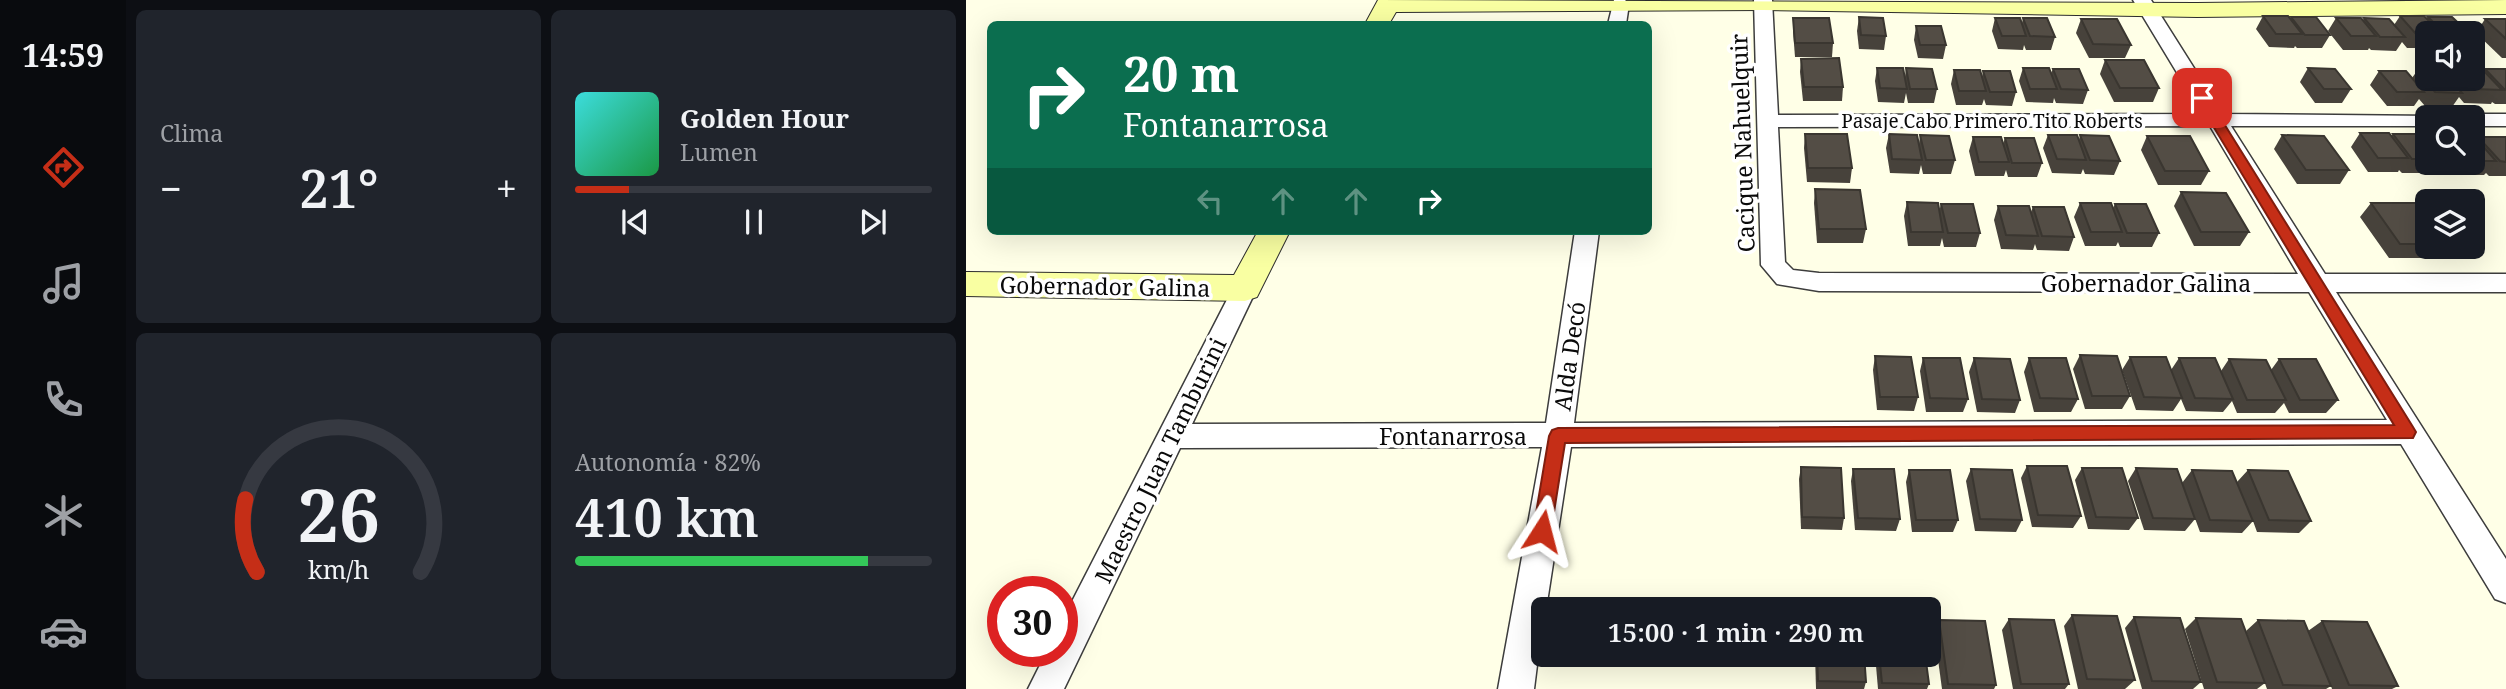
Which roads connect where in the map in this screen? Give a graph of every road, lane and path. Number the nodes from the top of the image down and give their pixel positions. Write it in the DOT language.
graph roads {
  1 [pos="1763,2"];
  2 [pos="2145,5"];
  3 [pos="2506,7"];
  4 [pos="1384,10"];
  5 [pos="1618,14"];
  6 [pos="2216,120"];
  7 [pos="2415,120"];
  8 [pos="2485,120"];
  9 [pos="2506,120"];
  10 [pos="1766,121"];
  11 [pos="1271,235"];
  12 [pos="1586,235"];
  13 [pos="1786,278"];
  14 [pos="2506,283"];
  15 [pos="966,284"];
  16 [pos="2316,284"];
  17 [pos="1245,288"];
  18 [pos="2407,432"];
  19 [pos="1172,436"];
  20 [pos="1558,436"];
  21 [pos="2506,588"];
  22 [pos="1046,689"];
  23 [pos="1516,689"];
  1 -- 2 [label="street"];
  1 -- 5 [label="street"];
  1 -- 10 [label="street, Cacique Nahuelquir"];
  2 -- 3 [label="street"];
  2 -- 6 [label="street"];
  4 -- 5 [label="street"];
  6 -- 7 [label="street, Pasaje Cabo Primero Tito Roberts"];
  6 -- 10 [label="street, Pasaje Cabo Primero Tito Roberts"];
  6 -- 16 [label="street"];
  8 -- 9 [label="street"];
  10 -- 13 [label="street, Cacique Nahuelquir"];
  11 -- 17 [label="street, Maestro Juan Tamburini"];
  12 -- 20 [label="street, Alda Decó"];
  13 -- 16 [label="street, Gobernador Galina"];
  14 -- 16 [label="street, Gobernador Galina"];
  15 -- 17 [label="street, Gobernador Galina"];
  16 -- 18 [label="street"];
  17 -- 19 [label="street, Maestro Juan Tamburini"];
  18 -- 20 [label="street, Fontanarrosa"];
  18 -- 21 [label="street"];
  19 -- 20 [label="street, Fontanarrosa"];
  19 -- 22 [label="street, Maestro Juan Tamburini"];
  20 -- 23 [label="street, Alda Decó"];
}
